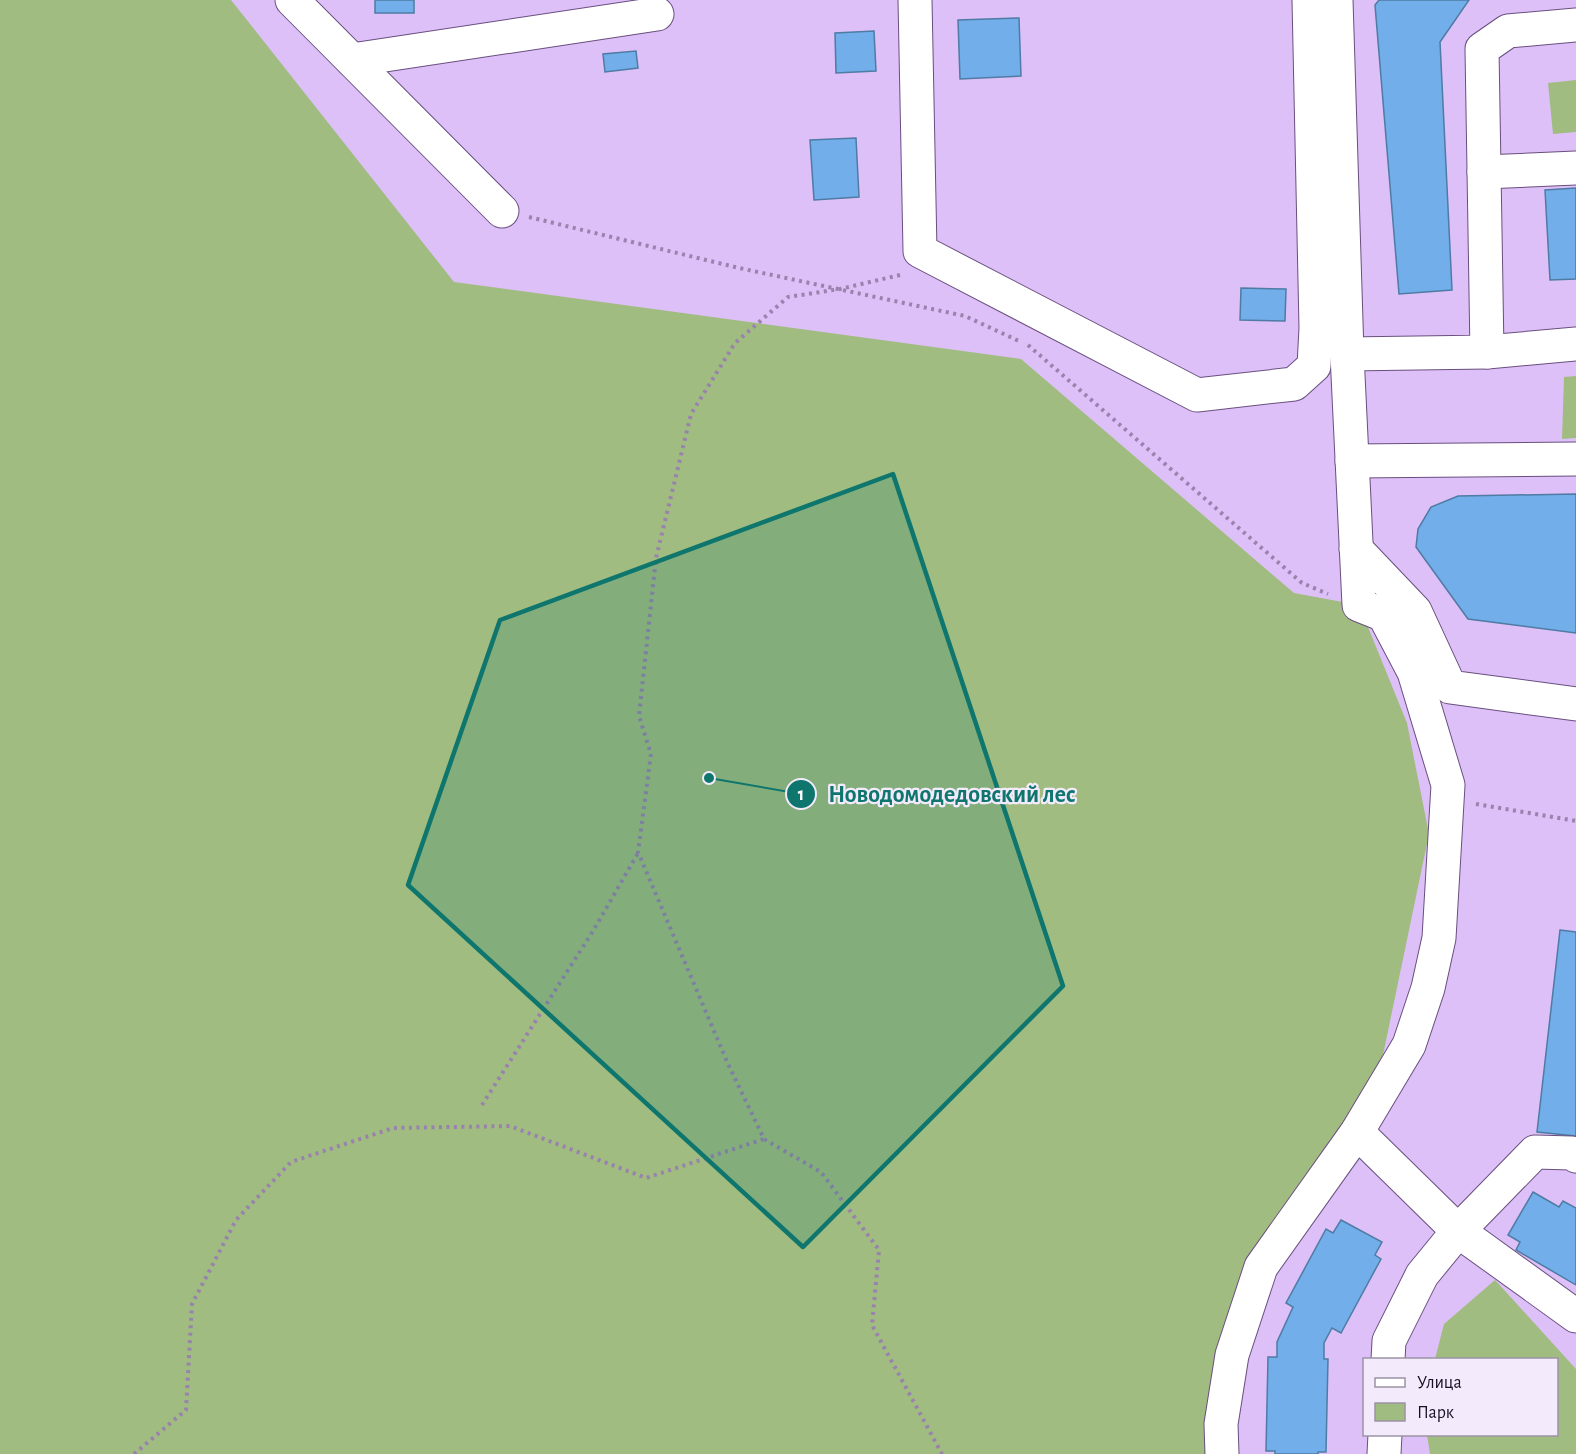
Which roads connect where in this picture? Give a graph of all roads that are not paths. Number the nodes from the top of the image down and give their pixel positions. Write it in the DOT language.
graph roads {
  1 [pos="292,0"];
  2 [pos="915,0"];
  3 [pos="1309,0"];
  4 [pos="1336,0"];
  5 [pos="657,14"];
  6 [pos="1576,25"];
  7 [pos="352,60"];
  8 [pos="1576,168"];
  9 [pos="1484,172"];
  10 [pos="502,211"];
  11 [pos="1576,344"];
  12 [pos="1487,352"];
  13 [pos="1347,354"];
  14 [pos="1576,459"];
  15 [pos="1352,461"];
  16 [pos="1356,549"];
  17 [pos="1576,704"];
  18 [pos="1357,1132"];
  19 [pos="1576,1156"];
  20 [pos="1458,1231"];
  21 [pos="1576,1316"];
  22 [pos="1389,1358"];
  23 [pos="1385,1436"];
  24 [pos="1222,1454"];
  25 [pos="1384,1454"];
  1 -- 7 [label="street"];
  2 -- 3 [label="street"];
  4 -- 13 [label="street"];
  5 -- 7 [label="street"];
  6 -- 9 [label="street"];
  7 -- 10 [label="street"];
  8 -- 9 [label="street"];
  9 -- 12 [label="street"];
  11 -- 12 [label="street"];
  12 -- 13 [label="street"];
  13 -- 15 [label="street"];
  14 -- 15 [label="street"];
  15 -- 16 [label="street"];
  16 -- 17 [label="street"];
  16 -- 18 [label="street"];
  18 -- 20 [label="street"];
  18 -- 24 [label="street"];
  19 -- 20 [label="street"];
  20 -- 21 [label="street"];
  20 -- 22 [label="street"];
  23 -- 25 [label="street"];
}
